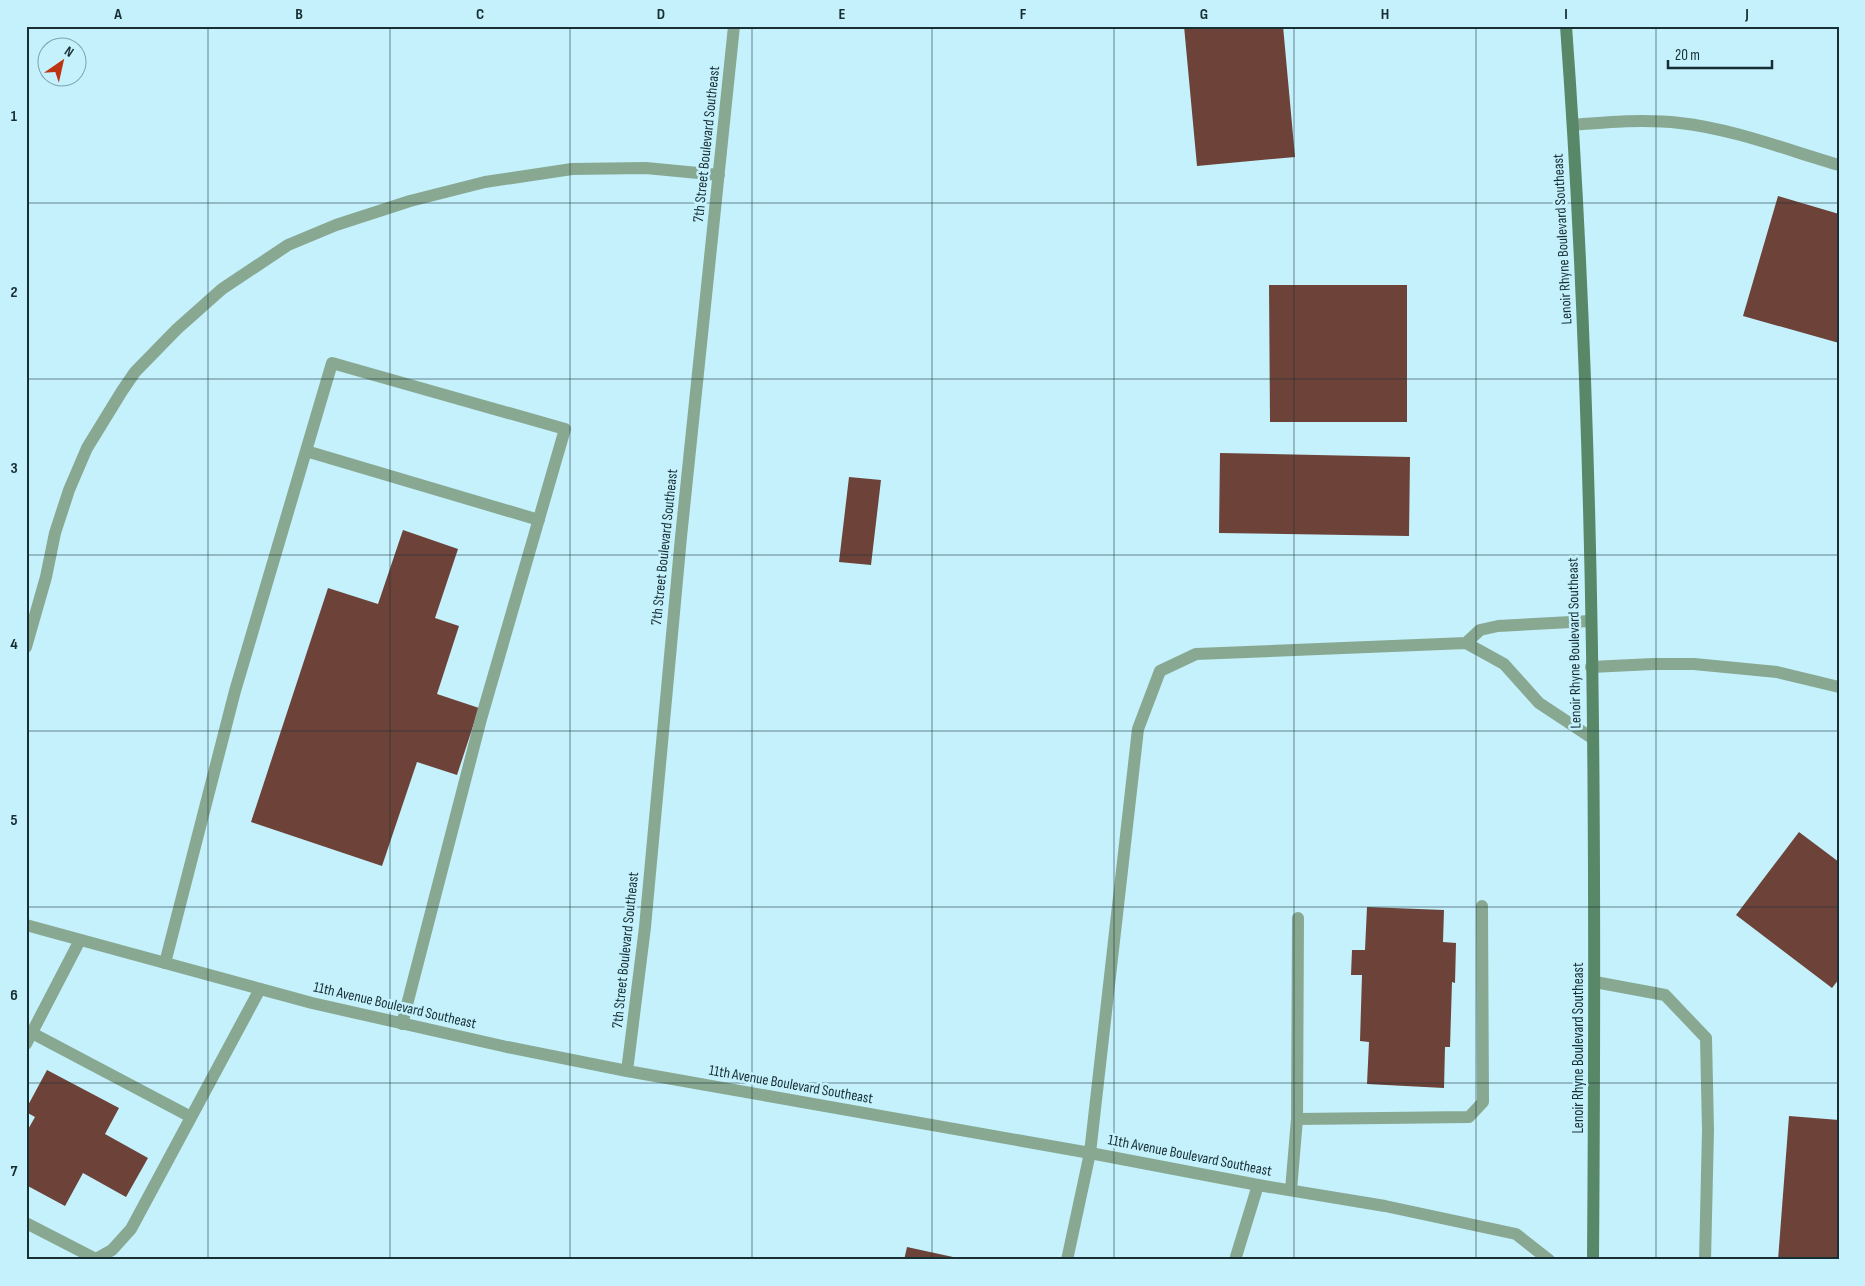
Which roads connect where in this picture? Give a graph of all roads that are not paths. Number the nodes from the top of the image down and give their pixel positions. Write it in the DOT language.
graph roads {
  1 [pos="734,26"];
  2 [pos="1566,26"];
  3 [pos="1573,125"];
  4 [pos="1839,165"];
  5 [pos="719,175"];
  6 [pos="306,451"];
  7 [pos="539,520"];
  8 [pos="1590,621"];
  9 [pos="1466,643"];
  10 [pos="26,647"];
  11 [pos="1591,667"];
  12 [pos="1839,687"];
  13 [pos="1592,738"];
  14 [pos="1482,906"];
  15 [pos="1298,918"];
  16 [pos="26,925"];
  17 [pos="80,940"];
  18 [pos="165,963"];
  19 [pos="1595,982"];
  20 [pos="260,989"];
  21 [pos="402,1024"];
  22 [pos="32,1033"];
  23 [pos="26,1044"];
  24 [pos="628,1072"];
  25 [pos="191,1117"];
  26 [pos="1297,1119"];
  27 [pos="1090,1153"];
  28 [pos="1258,1185"];
  29 [pos="1291,1190"];
  30 [pos="26,1223"];
  31 [pos="1067,1260"];
  32 [pos="1235,1260"];
  33 [pos="1549,1260"];
  34 [pos="1593,1260"];
  35 [pos="1705,1260"];
  1 -- 5 [label="street, 7th Street Boulevard Southeast"];
  2 -- 3 [label="main road, Lenoir Rhyne Boulevard Southeast"];
  3 -- 4 [label="street"];
  3 -- 8 [label="main road, Lenoir Rhyne Boulevard Southeast"];
  5 -- 10 [label="street"];
  5 -- 24 [label="street, 7th Street Boulevard Southeast"];
  6 -- 7 [label="street"];
  6 -- 7 [label="street"];
  6 -- 18 [label="street"];
  7 -- 21 [label="street"];
  8 -- 9 [label="street"];
  8 -- 11 [label="main road, Lenoir Rhyne Boulevard Southeast"];
  9 -- 13 [label="street"];
  9 -- 27 [label="street"];
  11 -- 12 [label="street"];
  11 -- 13 [label="main road, Lenoir Rhyne Boulevard Southeast"];
  13 -- 19 [label="main road, Lenoir Rhyne Boulevard Southeast"];
  14 -- 26 [label="street"];
  15 -- 26 [label="street"];
  16 -- 17 [label="street, 11th Avenue Boulevard Southeast"];
  17 -- 18 [label="street, 11th Avenue Boulevard Southeast"];
  17 -- 22 [label="street"];
  18 -- 20 [label="street, 11th Avenue Boulevard Southeast"];
  19 -- 34 [label="main road, Lenoir Rhyne Boulevard Southeast"];
  19 -- 35 [label="street"];
  20 -- 21 [label="street, 11th Avenue Boulevard Southeast"];
  20 -- 25 [label="street"];
  21 -- 24 [label="street, 11th Avenue Boulevard Southeast"];
  22 -- 23 [label="street"];
  22 -- 25 [label="street"];
  24 -- 27 [label="street, 11th Avenue Boulevard Southeast"];
  25 -- 30 [label="street"];
  26 -- 29 [label="street"];
  27 -- 28 [label="street, 11th Avenue Boulevard Southeast"];
  27 -- 31 [label="street"];
  28 -- 29 [label="street, 11th Avenue Boulevard Southeast"];
  28 -- 32 [label="street"];
  29 -- 33 [label="street, 11th Avenue Boulevard Southeast"];
}
